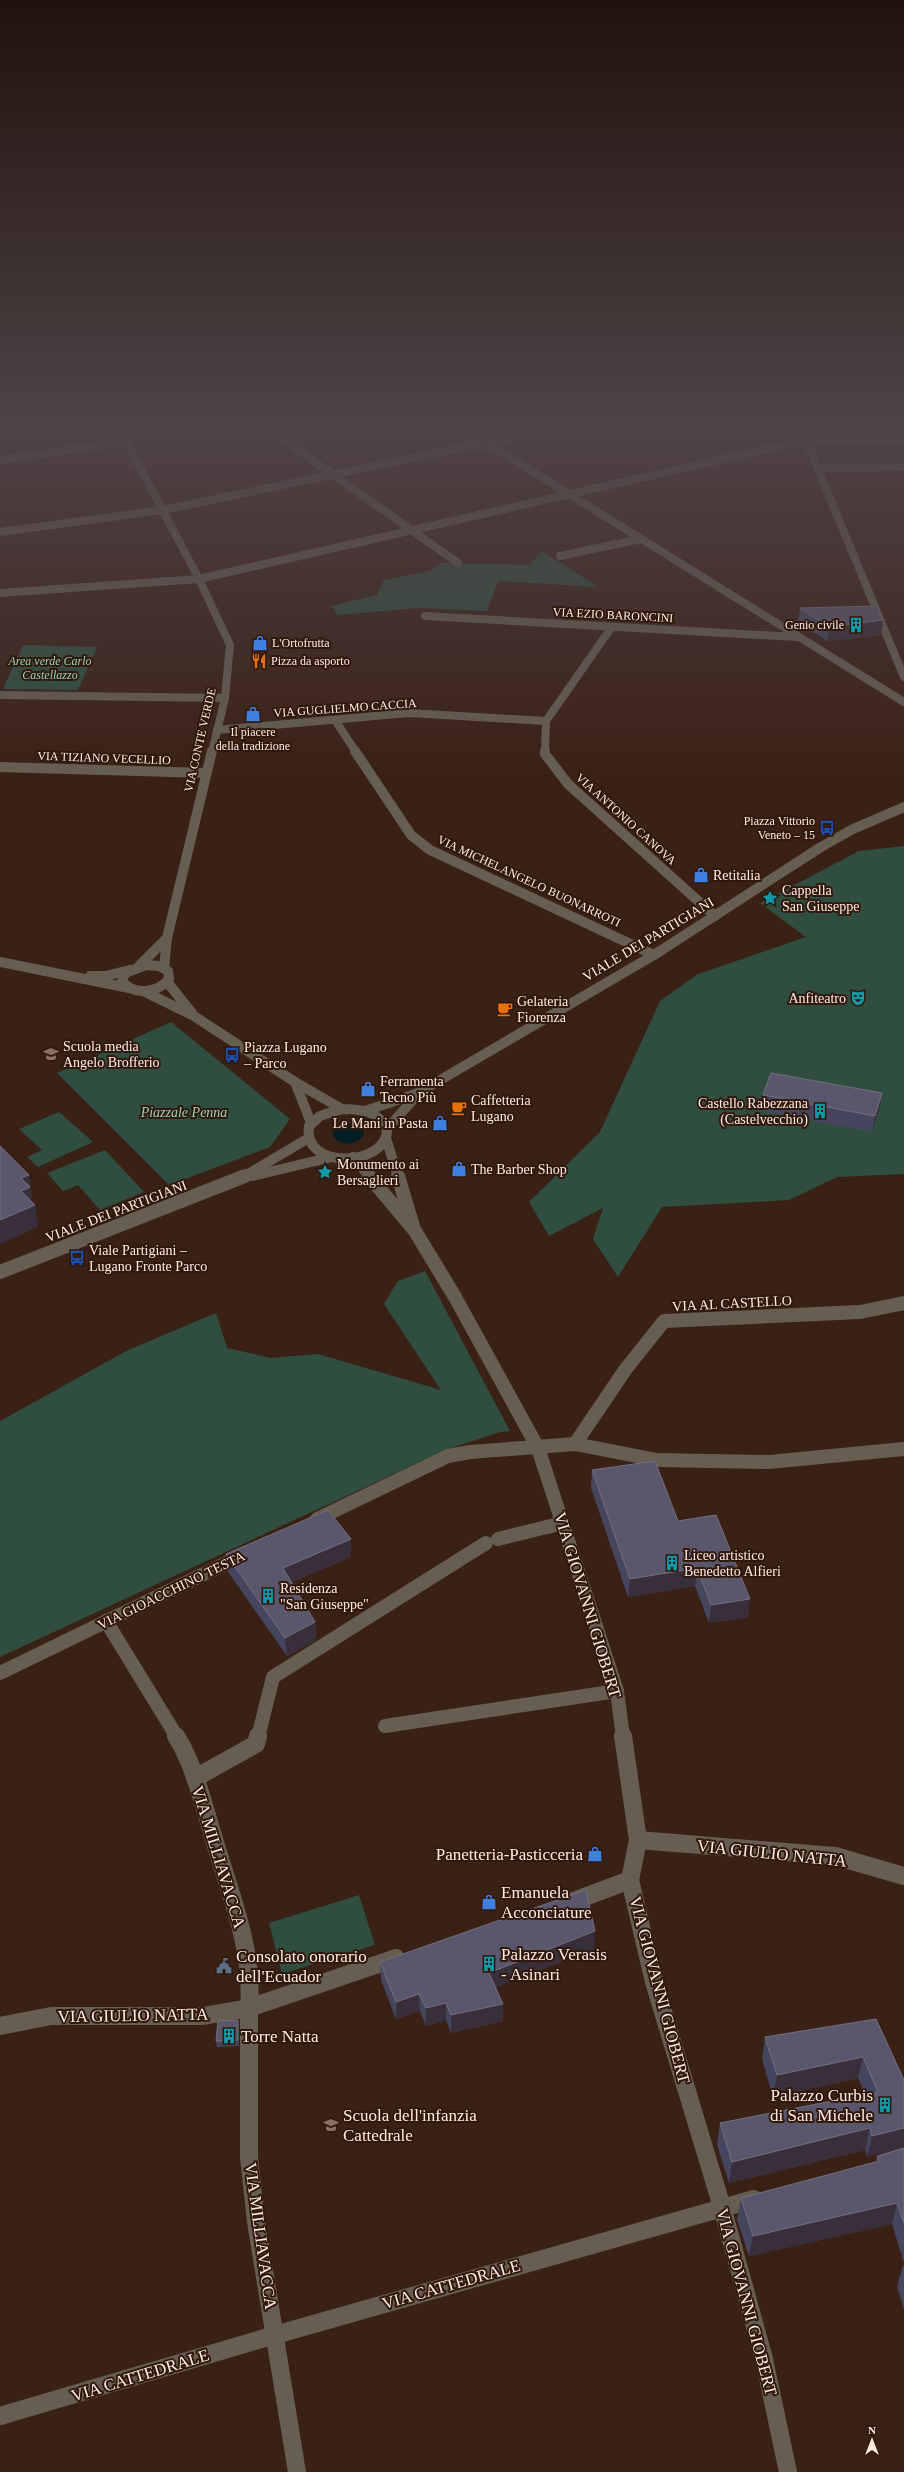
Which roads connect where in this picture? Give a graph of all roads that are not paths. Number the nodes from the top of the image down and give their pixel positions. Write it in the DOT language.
graph roads {
  1 [pos="180,543"];
  2 [pos="362,543"];
  3 [pos="429,543"];
  4 [pos="619,543"];
  5 [pos="647,543"];
  6 [pos="849,543"];
  7 [pos="560,556"];
  8 [pos="458,563"];
  9 [pos="199,579"];
  10 [pos="0,593"];
  11 [pos="425,616"];
  12 [pos="611,628"];
  13 [pos="799,638"];
  14 [pos="904,677"];
  15 [pos="0,695"];
  16 [pos="226,698"];
  17 [pos="904,702"];
  18 [pos="335,720"];
  19 [pos="546,720"];
  20 [pos="217,730"];
  21 [pos="0,767"];
  22 [pos="206,774"];
  23 [pos="904,807"];
  24 [pos="904,810"];
  25 [pos="893,812"];
  26 [pos="715,916"];
  27 [pos="167,938"];
  28 [pos="654,955"];
  29 [pos="0,962"];
  30 [pos="134,968"];
  31 [pos="164,968"];
  32 [pos="63,976"];
  33 [pos="167,982"];
  34 [pos="129,988"];
  35 [pos="143,991"];
  36 [pos="194,1016"];
  37 [pos="295,1082"];
  38 [pos="418,1093"];
  39 [pos="342,1109"];
  40 [pos="365,1112"];
  41 [pos="311,1123"];
  42 [pos="386,1134"];
  43 [pos="307,1139"];
  44 [pos="332,1157"];
  45 [pos="353,1157"];
  46 [pos="243,1177"];
  47 [pos="415,1231"];
  48 [pos="0,1272"];
  49 [pos="904,1303"];
  50 [pos="575,1444"];
  51 [pos="538,1448"];
  52 [pos="904,1449"];
  53 [pos="563,1523"];
  54 [pos="306,1525"];
  55 [pos="256,1549"];
  56 [pos="106,1621"];
  57 [pos="0,1673"];
  58 [pos="617,1691"];
  59 [pos="385,1726"];
  60 [pos="195,1778"];
  61 [pos="638,1840"];
  62 [pos="904,1876"];
  63 [pos="630,1880"];
  64 [pos="555,1907"];
  65 [pos="411,1953"];
  66 [pos="249,2008"];
  67 [pos="0,2026"];
  68 [pos="770,2195"];
  69 [pos="722,2207"];
  70 [pos="275,2335"];
  71 [pos="0,2416"];
  72 [pos="297,2472"];
  73 [pos="788,2472"];
  1 -- 9 [label="street, VIA CONTE VERDE"];
  2 -- 9 [label="street"];
  3 -- 8 [label="street"];
  4 -- 7 [label="street"];
  5 -- 13 [label="street"];
  6 -- 14 [label="street"];
  9 -- 10 [label="street"];
  9 -- 16 [label="street, VIA CONTE VERDE"];
  11 -- 12 [label="street, VIA EZIO BARONCINI"];
  12 -- 13 [label="street, VIA EZIO BARONCINI"];
  12 -- 19 [label="street"];
  13 -- 17 [label="street"];
  15 -- 16 [label="street"];
  16 -- 20 [label="street, VIA CONTE VERDE"];
  18 -- 19 [label="street, VIA GUGLIELMO CACCIA"];
  18 -- 20 [label="street, VIA GUGLIELMO CACCIA"];
  18 -- 28 [label="street, VIA MICHELANGELO BUONARROTI"];
  19 -- 26 [label="street, VIA ANTONIO CANOVA"];
  20 -- 22 [label="street, VIA CONTE VERDE"];
  21 -- 22 [label="street, VIA TIZIANO VECELLIO"];
  22 -- 27 [label="street, VIA CONTE VERDE"];
  23 -- 25 [label="street, VIALE DEI PARTIGIANI"];
  24 -- 25 [label="street, VIALE DEI PARTIGIANI"];
  25 -- 26 [label="street, VIALE DEI PARTIGIANI"];
  26 -- 28 [label="street, VIALE DEI PARTIGIANI"];
  27 -- 30 [label="street"];
  27 -- 31 [label="street, VIA CONTE VERDE"];
  28 -- 38 [label="street, VIALE DEI PARTIGIANI"];
  29 -- 32 [label="street"];
  30 -- 31 [label="street"];
  30 -- 32 [label="street"];
  30 -- 34 [label="street"];
  31 -- 33 [label="street, VIA CONTE VERDE"];
  32 -- 34 [label="street, VIA CONTE VERDE"];
  33 -- 35 [label="street, VIA CONTE VERDE"];
  33 -- 36 [label="street, VIA CONTE VERDE"];
  34 -- 35 [label="street, VIA CONTE VERDE"];
  35 -- 36 [label="street, VIA CONTE VERDE"];
  36 -- 37 [label="street, VIA CONTE VERDE"];
  37 -- 39 [label="street, VIA CONTE VERDE"];
  37 -- 41 [label="street"];
  38 -- 40 [label="street, VIALE DEI PARTIGIANI"];
  38 -- 42 [label="street, VIALE DEI PARTIGIANI"];
  39 -- 40 [label="street"];
  39 -- 41 [label="street"];
  40 -- 42 [label="street"];
  41 -- 43 [label="street"];
  42 -- 45 [label="street"];
  42 -- 47 [label="street, VIA GIOVANNI GIOBERT"];
  43 -- 44 [label="street"];
  43 -- 46 [label="street, VIALE DEI PARTIGIANI"];
  44 -- 45 [label="street"];
  44 -- 46 [label="street, VIALE DEI PARTIGIANI"];
  45 -- 47 [label="street, VIA GIOVANNI GIOBERT"];
  46 -- 48 [label="street, VIALE DEI PARTIGIANI"];
  47 -- 51 [label="street, VIA GIOVANNI GIOBERT"];
  49 -- 50 [label="street, VIA AL CASTELLO"];
  50 -- 51 [label="street"];
  50 -- 52 [label="street"];
  51 -- 53 [label="street, VIA GIOVANNI GIOBERT"];
  51 -- 54 [label="street"];
  53 -- 58 [label="street, VIA GIOVANNI GIOBERT"];
  53 -- 60 [label="street"];
  55 -- 56 [label="street, VIA GIOACCHINO TESTA"];
  56 -- 57 [label="street, VIA GIOACCHINO TESTA"];
  56 -- 60 [label="street, VIA MILLIAVACCA"];
  58 -- 59 [label="street"];
  58 -- 61 [label="street, VIA GIOVANNI GIOBERT"];
  60 -- 66 [label="street, VIA MILLIAVACCA"];
  61 -- 62 [label="street, VIA GIULIO NATTA"];
  61 -- 63 [label="street, VIA GIOVANNI GIOBERT"];
  63 -- 64 [label="street"];
  63 -- 69 [label="street, VIA GIOVANNI GIOBERT"];
  65 -- 66 [label="street, VIA GIULIO NATTA"];
  66 -- 67 [label="street, VIA GIULIO NATTA"];
  66 -- 70 [label="street, VIA MILLIAVACCA"];
  68 -- 69 [label="street, VIA CATTEDRALE"];
  69 -- 70 [label="street, VIA CATTEDRALE"];
  69 -- 73 [label="street, VIA GIOVANNI GIOBERT"];
  70 -- 71 [label="street, VIA CATTEDRALE"];
  70 -- 72 [label="street, VIA MILLIAVACCA"];
}
